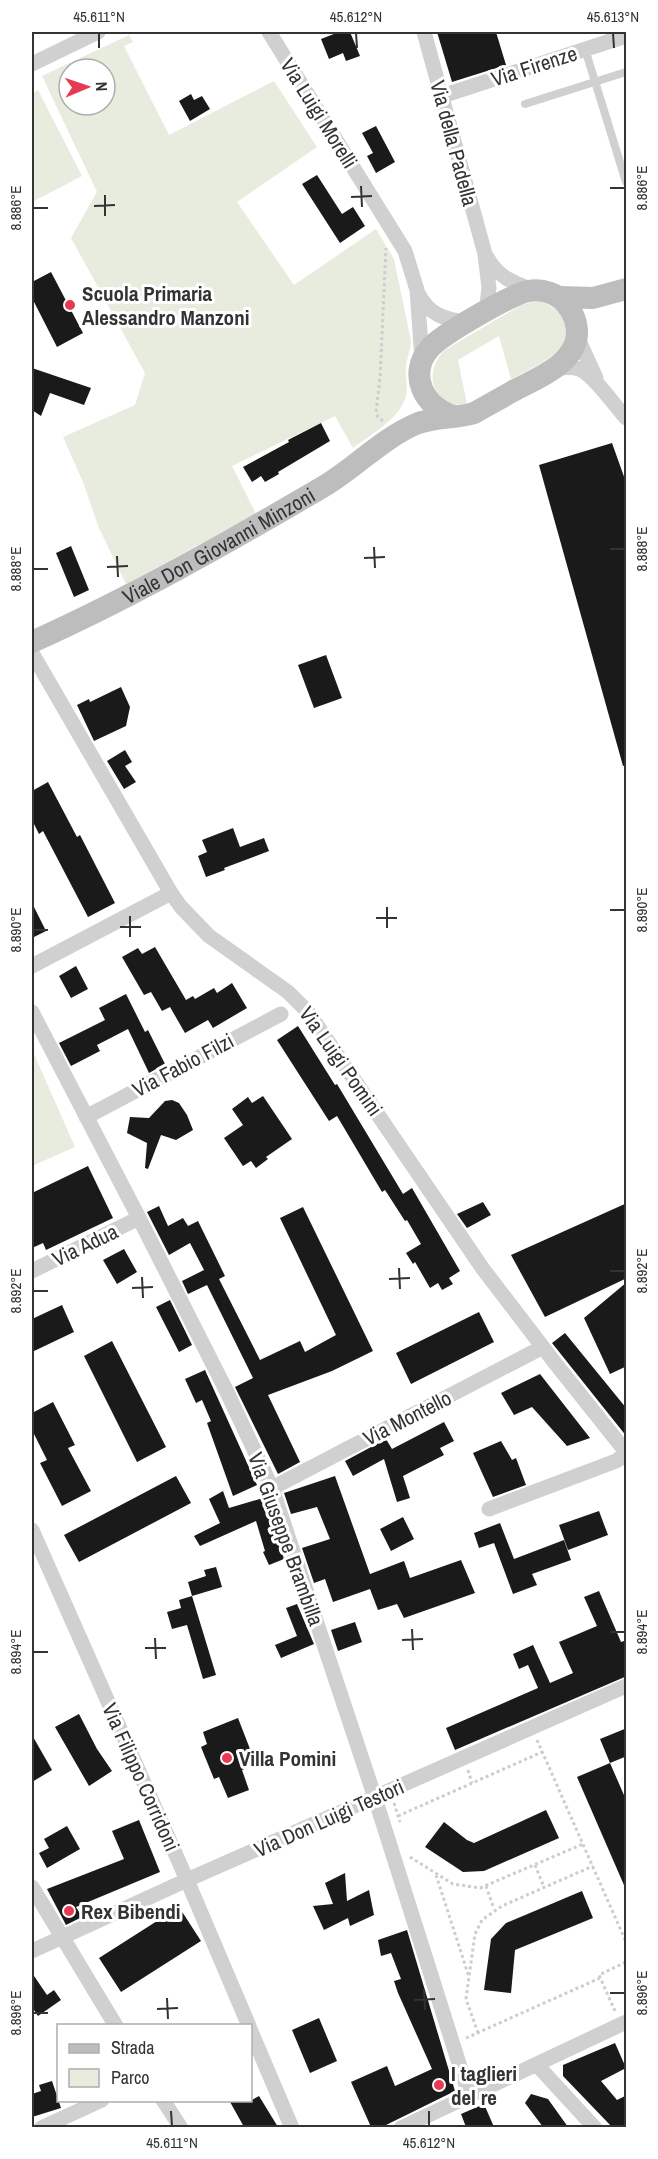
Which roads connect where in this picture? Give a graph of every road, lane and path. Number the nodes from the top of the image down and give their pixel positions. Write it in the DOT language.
graph roads {
  1 [pos="98,32"];
  2 [pos="269,32"];
  3 [pos="424,32"];
  4 [pos="627,36"];
  5 [pos="585,49"];
  6 [pos="32,64"];
  7 [pos="627,72"];
  8 [pos="595,82"];
  9 [pos="442,96"];
  10 [pos="525,104"];
  11 [pos="627,182"];
  12 [pos="386,244"];
  13 [pos="485,254"];
  14 [pos="417,290"];
  15 [pos="534,290"];
  16 [pos="623,291"];
  17 [pos="559,297"];
  18 [pos="477,317"];
  19 [pos="577,334"];
  20 [pos="422,363"];
  21 [pos="555,368"];
  22 [pos="599,386"];
  23 [pos="421,387"];
  24 [pos="464,415"];
  25 [pos="627,418"];
  26 [pos="392,429"];
  27 [pos="32,642"];
  28 [pos="32,652"];
  29 [pos="171,893"];
  30 [pos="32,966"];
  31 [pos="32,1012"];
  32 [pos="281,1014"];
  33 [pos="86,1117"];
  34 [pos="139,1218"];
  35 [pos="32,1271"];
  36 [pos="543,1347"];
  37 [pos="627,1453"];
  38 [pos="272,1488"];
  39 [pos="489,1509"];
  40 [pos="32,1530"];
  41 [pos="627,1686"];
  42 [pos="531,1728"];
  43 [pos="542,1751"];
  44 [pos="391,1791"];
  45 [pos="375,1798"];
  46 [pos="398,1816"];
  47 [pos="401,1826"];
  48 [pos="583,1844"];
  49 [pos="407,1848"];
  50 [pos="535,1865"];
  51 [pos="593,1866"];
  52 [pos="435,1873"];
  53 [pos="187,1880"];
  54 [pos="486,1886"];
  55 [pos="32,1887"];
  56 [pos="544,1887"];
  57 [pos="494,1909"];
  58 [pos="63,1937"];
  59 [pos="627,1942"];
  60 [pos="32,1951"];
  61 [pos="627,1962"];
  62 [pos="469,1978"];
  63 [pos="600,1978"];
  64 [pos="624,2023"];
  65 [pos="115,2024"];
  66 [pos="249,2024"];
  67 [pos="252,2032"];
  68 [pos="478,2033"];
  69 [pos="452,2042"];
  70 [pos="537,2065"];
  71 [pos="470,2095"];
  72 [pos="97,2102"];
  73 [pos="164,2102"];
  74 [pos="405,2126"];
  75 [pos="41,2127"];
  76 [pos="181,2127"];
  77 [pos="292,2127"];
  78 [pos="595,2127"];
  1 -- 6 [label="street"];
  2 -- 14 [label="street, Via Luigi Morelli"];
  3 -- 9 [label="street, Via della Padella"];
  4 -- 5 [label="street, Via Firenze"];
  5 -- 8 [label="lane"];
  5 -- 9 [label="street, Via Firenze"];
  7 -- 8 [label="lane"];
  8 -- 10 [label="lane"];
  8 -- 11 [label="lane"];
  9 -- 13 [label="street, Via della Padella"];
  12 -- 26 [label="path"];
  13 -- 15 [label="street, Via della Padella"];
  13 -- 18 [label="street, Via della Padella"];
  14 -- 18 [label="street, Via Luigi Morelli"];
  14 -- 20 [label="street, Via Luigi Morelli"];
  15 -- 17 [label="street, Viale Don Giovanni Minzoni"];
  15 -- 18 [label="street"];
  16 -- 17 [label="street, Viale Don Giovanni Minzoni"];
  16 -- 19 [label="street, Viale Don Giovanni Minzoni"];
  17 -- 19 [label="street"];
  18 -- 20 [label="street"];
  19 -- 21 [label="street, Viale Don Giovanni Minzoni"];
  19 -- 22 [label="street"];
  20 -- 23 [label="street, Viale Don Giovanni Minzoni"];
  21 -- 22 [label="street"];
  21 -- 24 [label="street, Viale Don Giovanni Minzoni, bridge"];
  22 -- 25 [label="street"];
  23 -- 24 [label="street"];
  23 -- 26 [label="street, Viale Don Giovanni Minzoni"];
  24 -- 26 [label="street, Viale Don Giovanni Minzoni"];
  26 -- 27 [label="street, Viale Don Giovanni Minzoni"];
  28 -- 29 [label="street, Via Luigi Pomini"];
  29 -- 30 [label="street"];
  29 -- 36 [label="street, Via Luigi Pomini"];
  31 -- 33 [label="street, Via Giuseppe Brambilla"];
  32 -- 33 [label="street, Via Fabio Filzi"];
  33 -- 34 [label="street, Via Giuseppe Brambilla"];
  34 -- 35 [label="street, Via Adua"];
  34 -- 38 [label="street, Via Giuseppe Brambilla"];
  36 -- 37 [label="street, Via Luigi Pomini"];
  36 -- 38 [label="street, Via Montello"];
  37 -- 39 [label="street"];
  38 -- 45 [label="street, Via Giuseppe Brambilla"];
  40 -- 53 [label="street, Via Filippo Corridoni"];
  41 -- 42 [label="street, Via Don Luigi Testori"];
  42 -- 43 [label="path"];
  42 -- 44 [label="street, Via Don Luigi Testori"];
  43 -- 46 [label="path"];
  43 -- 48 [label="path"];
  44 -- 45 [label="street, Via Don Luigi Testori"];
  44 -- 46 [label="path"];
  45 -- 53 [label="street, Via Don Luigi Testori"];
  45 -- 69 [label="street, Via Giuseppe Brambilla"];
  46 -- 47 [label="path"];
  48 -- 50 [label="path"];
  48 -- 51 [label="path"];
  49 -- 52 [label="path"];
  50 -- 54 [label="path"];
  50 -- 56 [label="path"];
  51 -- 56 [label="path"];
  51 -- 59 [label="path"];
  52 -- 54 [label="path"];
  52 -- 62 [label="path"];
  53 -- 58 [label="street, Via Don Luigi Testori"];
  53 -- 66 [label="street, Via Filippo Corridoni"];
  54 -- 57 [label="path"];
  55 -- 58 [label="street"];
  56 -- 57 [label="path"];
  57 -- 62 [label="path"];
  58 -- 60 [label="street, Via Don Luigi Testori"];
  58 -- 65 [label="street"];
  61 -- 63 [label="path"];
  62 -- 68 [label="path"];
  63 -- 64 [label="path"];
  63 -- 68 [label="path"];
  64 -- 70 [label="street"];
  67 -- 77 [label="street, Via Filippo Corridoni"];
  68 -- 69 [label="path"];
  69 -- 71 [label="street, Via Giuseppe Brambilla"];
  70 -- 71 [label="street"];
  70 -- 78 [label="street"];
  71 -- 74 [label="street"];
  72 -- 75 [label="street"];
  73 -- 76 [label="street"];
}
